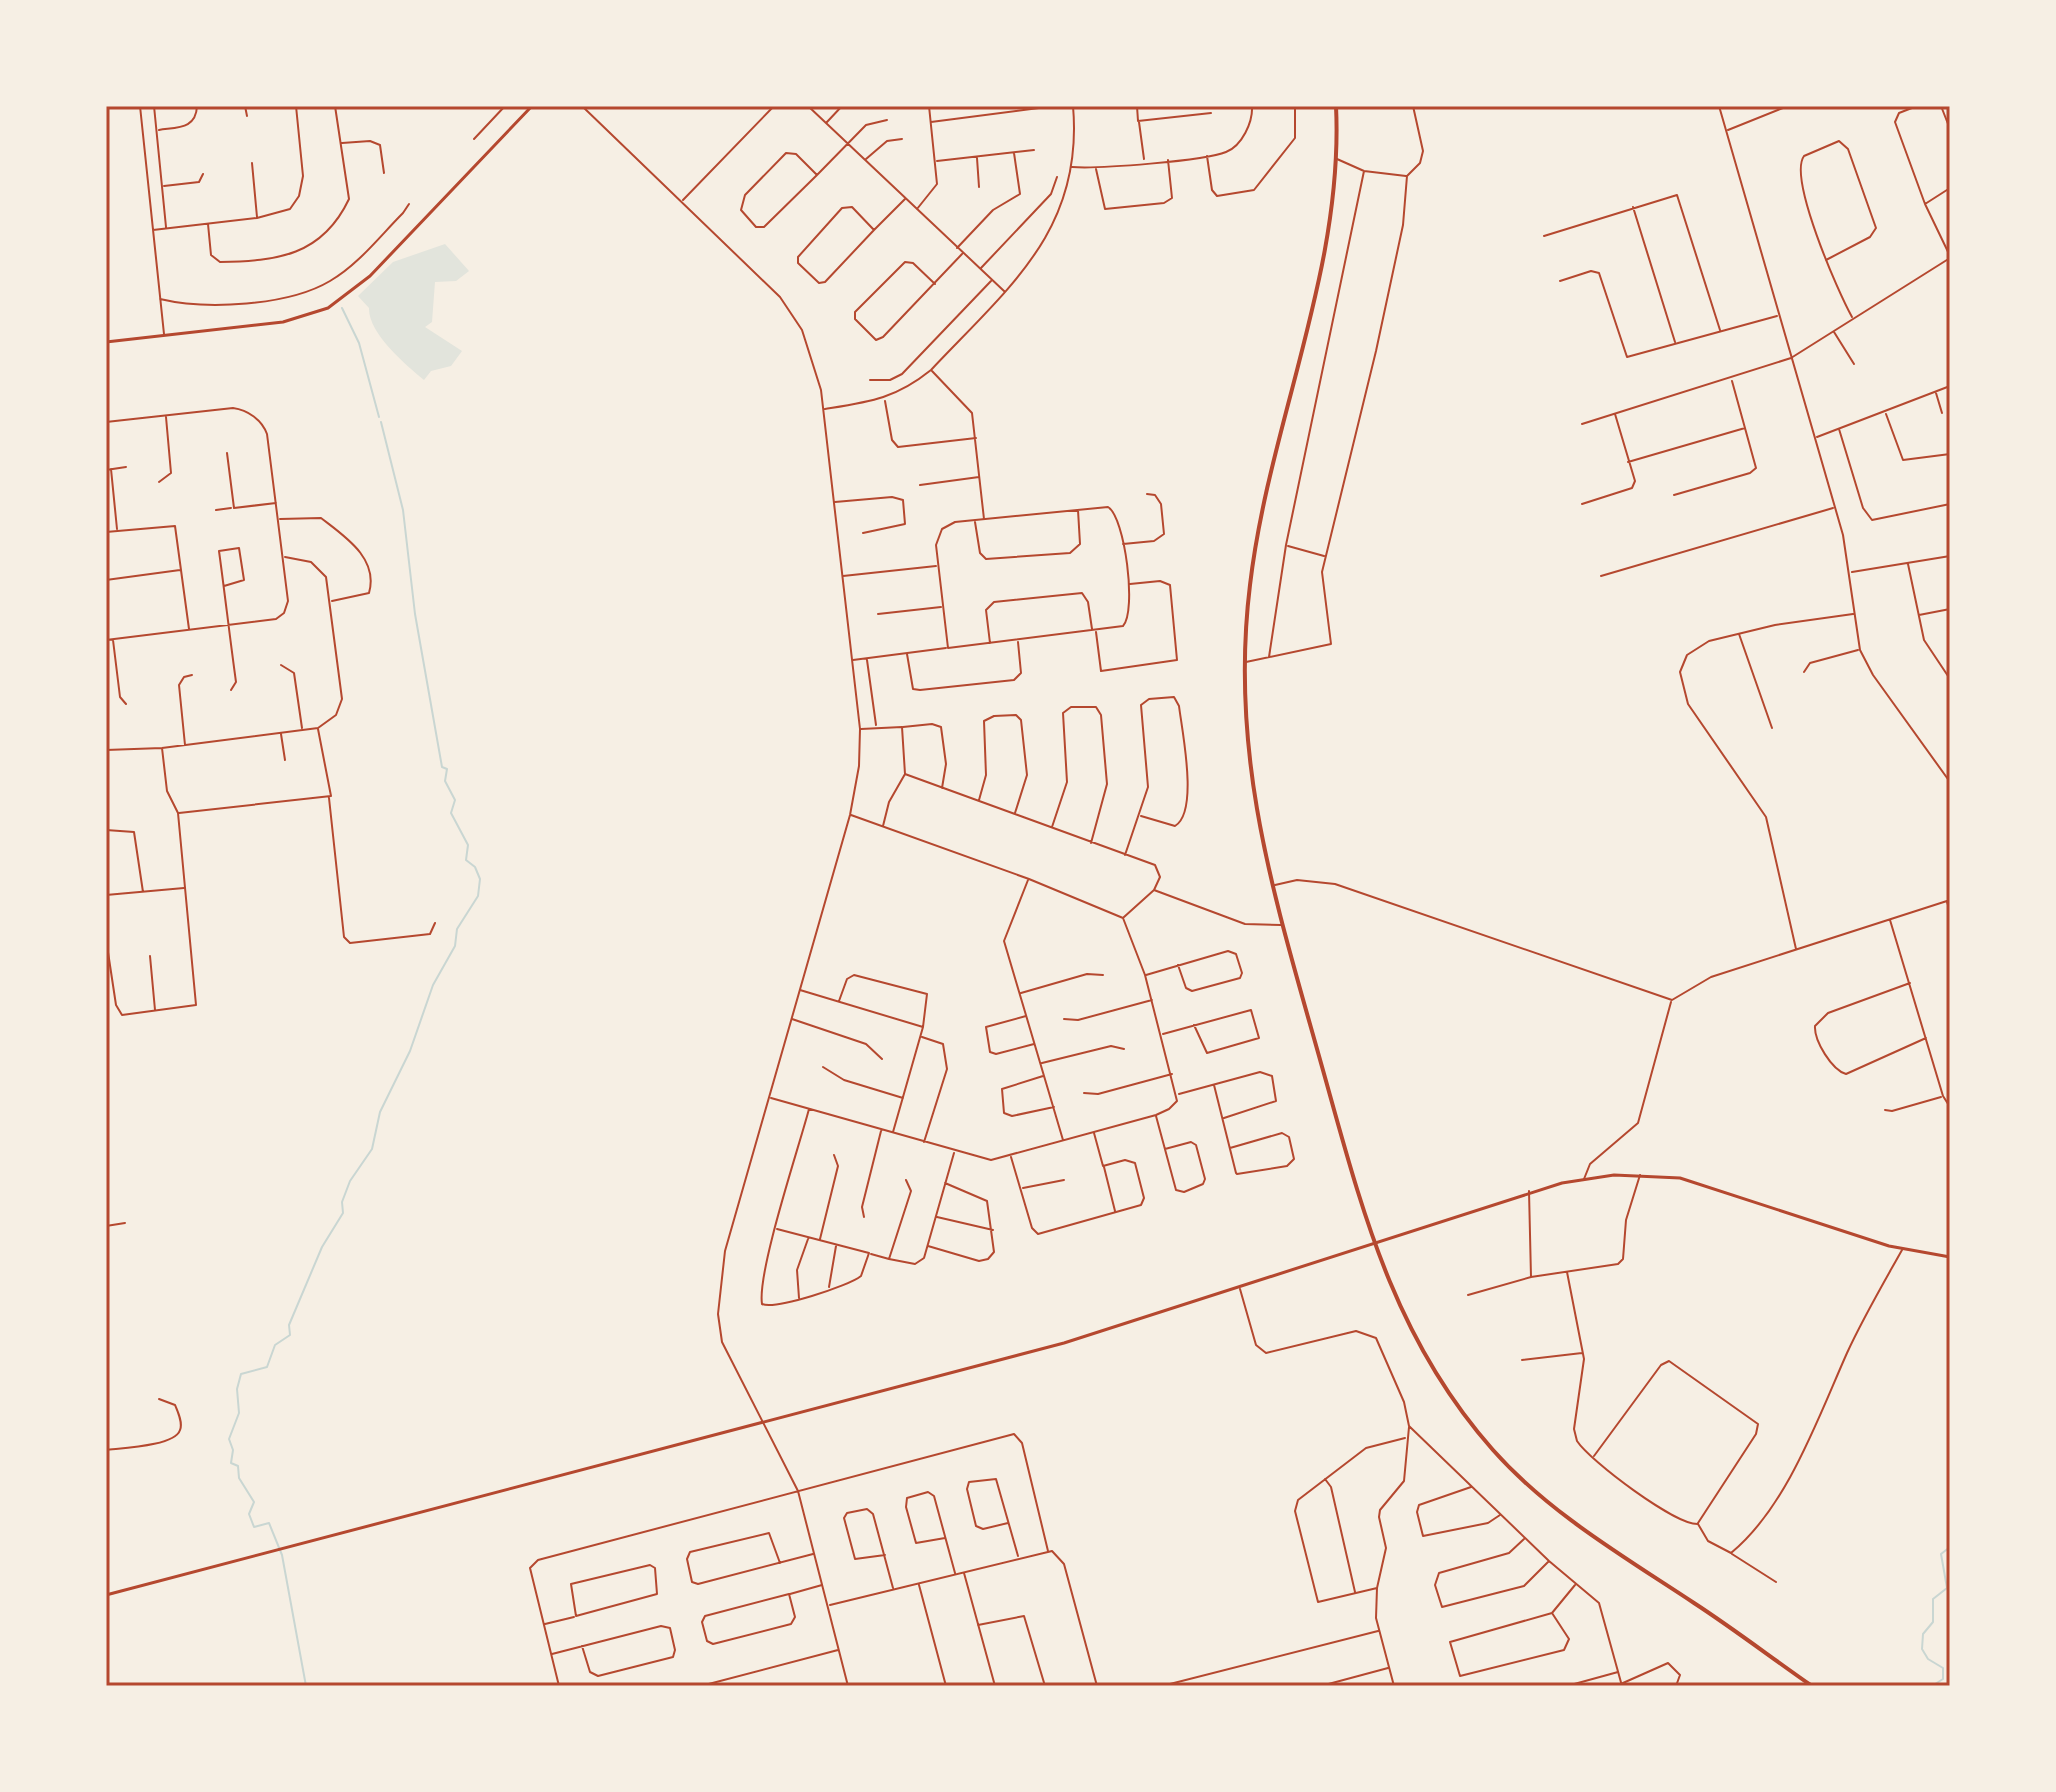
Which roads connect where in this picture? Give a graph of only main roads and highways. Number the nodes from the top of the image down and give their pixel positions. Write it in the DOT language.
graph roads {
  1 [pos="1336,106"];
  2 [pos="1812,1686"];
  1 -- 2 [label="main road"];
}
